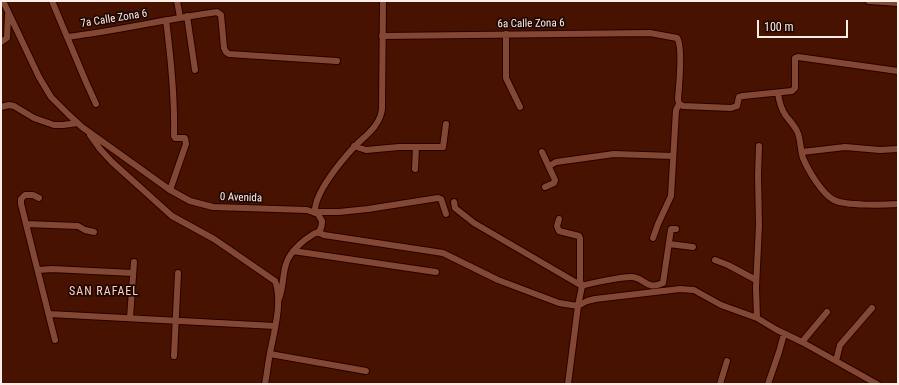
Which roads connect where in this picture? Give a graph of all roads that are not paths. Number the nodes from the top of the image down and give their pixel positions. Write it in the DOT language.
graph roads {
  1 [pos="3,1"];
  2 [pos="52,1"];
  3 [pos="177,1"];
  4 [pos="383,1"];
  5 [pos="869,1"];
  6 [pos="898,3"];
  7 [pos="8,14"];
  8 [pos="187,16"];
  9 [pos="180,17"];
  10 [pos="166,20"];
  11 [pos="506,34"];
  12 [pos="382,36"];
  13 [pos="67,37"];
  14 [pos="1,42"];
  15 [pos="337,61"];
  16 [pos="195,70"];
  17 [pos="898,71"];
  18 [pos="778,93"];
  19 [pos="96,104"];
  20 [pos="679,104"];
  21 [pos="1,107"];
  22 [pos="520,107"];
  23 [pos="446,124"];
  24 [pos="80,125"];
  25 [pos="354,146"];
  26 [pos="759,146"];
  27 [pos="416,148"];
  28 [pos="898,149"];
  29 [pos="542,152"];
  30 [pos="802,152"];
  31 [pos="673,156"];
  32 [pos="549,166"];
  33 [pos="415,169"];
  34 [pos="545,187"];
  35 [pos="170,190"];
  36 [pos="39,198"];
  37 [pos="454,202"];
  38 [pos="898,204"];
  39 [pos="315,212"];
  40 [pos="446,214"];
  41 [pos="559,219"];
  42 [pos="26,224"];
  43 [pos="676,229"];
  44 [pos="94,232"];
  45 [pos="318,232"];
  46 [pos="653,238"];
  47 [pos="669,244"];
  48 [pos="693,247"];
  49 [pos="293,251"];
  50 [pos="715,260"];
  51 [pos="134,262"];
  52 [pos="38,270"];
  53 [pos="436,272"];
  54 [pos="178,273"];
  55 [pos="133,274"];
  56 [pos="756,280"];
  57 [pos="582,286"];
  58 [pos="278,301"];
  59 [pos="578,306"];
  60 [pos="872,308"];
  61 [pos="827,312"];
  62 [pos="49,314"];
  63 [pos="130,318"];
  64 [pos="757,318"];
  65 [pos="176,321"];
  66 [pos="276,326"];
  67 [pos="784,334"];
  68 [pos="55,340"];
  69 [pos="802,342"];
  70 [pos="270,354"];
  71 [pos="174,356"];
  72 [pos="726,361"];
  73 [pos="836,361"];
  74 [pos="366,371"];
  75 [pos="265,384"];
  76 [pos="568,384"];
  77 [pos="720,384"];
  78 [pos="768,384"];
  79 [pos="877,384"];
  1 -- 7 [label="street, 0 Avenida"];
  2 -- 13 [label="street"];
  3 -- 9 [label="street"];
  4 -- 12 [label="street"];
  5 -- 6 [label="street"];
  7 -- 14 [label="street"];
  7 -- 24 [label="street, 0 Avenida"];
  8 -- 9 [label="street, 7a Calle Zona 6"];
  8 -- 15 [label="street, 7a Calle Zona 6"];
  8 -- 16 [label="street"];
  9 -- 10 [label="street, 7a Calle Zona 6"];
  10 -- 13 [label="street, 7a Calle Zona 6"];
  10 -- 35 [label="street"];
  11 -- 12 [label="street, 6a Calle Zona 6"];
  11 -- 20 [label="street, 6a Calle Zona 6"];
  11 -- 22 [label="street"];
  12 -- 25 [label="street"];
  13 -- 19 [label="street"];
  17 -- 18 [label="street"];
  18 -- 20 [label="street"];
  18 -- 30 [label="street"];
  20 -- 31 [label="street"];
  21 -- 24 [label="street"];
  23 -- 27 [label="street"];
  24 -- 35 [label="street, 0 Avenida"];
  24 -- 58 [label="street, 0 Avenida"];
  25 -- 27 [label="street"];
  25 -- 39 [label="street"];
  26 -- 56 [label="street"];
  27 -- 33 [label="street"];
  28 -- 30 [label="street"];
  29 -- 32 [label="street"];
  30 -- 38 [label="street"];
  31 -- 32 [label="street"];
  31 -- 46 [label="street"];
  32 -- 34 [label="street"];
  35 -- 39 [label="street, 0 Avenida"];
  36 -- 42 [label="street"];
  37 -- 57 [label="street"];
  39 -- 40 [label="street, 0 Avenida"];
  39 -- 45 [label="street"];
  41 -- 57 [label="street"];
  42 -- 44 [label="street"];
  42 -- 52 [label="street"];
  43 -- 47 [label="street"];
  45 -- 49 [label="street, 0 Avenida"];
  45 -- 59 [label="street"];
  47 -- 48 [label="street"];
  47 -- 57 [label="street"];
  49 -- 53 [label="street"];
  49 -- 58 [label="street, 0 Avenida"];
  50 -- 56 [label="street"];
  51 -- 55 [label="street"];
  52 -- 55 [label="street"];
  52 -- 62 [label="street"];
  54 -- 65 [label="street"];
  55 -- 63 [label="street"];
  56 -- 64 [label="street"];
  57 -- 59 [label="street"];
  58 -- 66 [label="street, 0 Avenida"];
  59 -- 64 [label="street"];
  59 -- 76 [label="street"];
  60 -- 73 [label="street"];
  61 -- 69 [label="street"];
  62 -- 63 [label="street"];
  62 -- 68 [label="street"];
  63 -- 65 [label="street"];
  64 -- 67 [label="street"];
  65 -- 66 [label="street"];
  65 -- 71 [label="street"];
  66 -- 70 [label="street, 0 Avenida"];
  67 -- 69 [label="street"];
  67 -- 78 [label="street"];
  69 -- 73 [label="street"];
  70 -- 74 [label="street"];
  70 -- 75 [label="street, 0 Avenida"];
  72 -- 77 [label="street"];
  73 -- 79 [label="street"];
}
